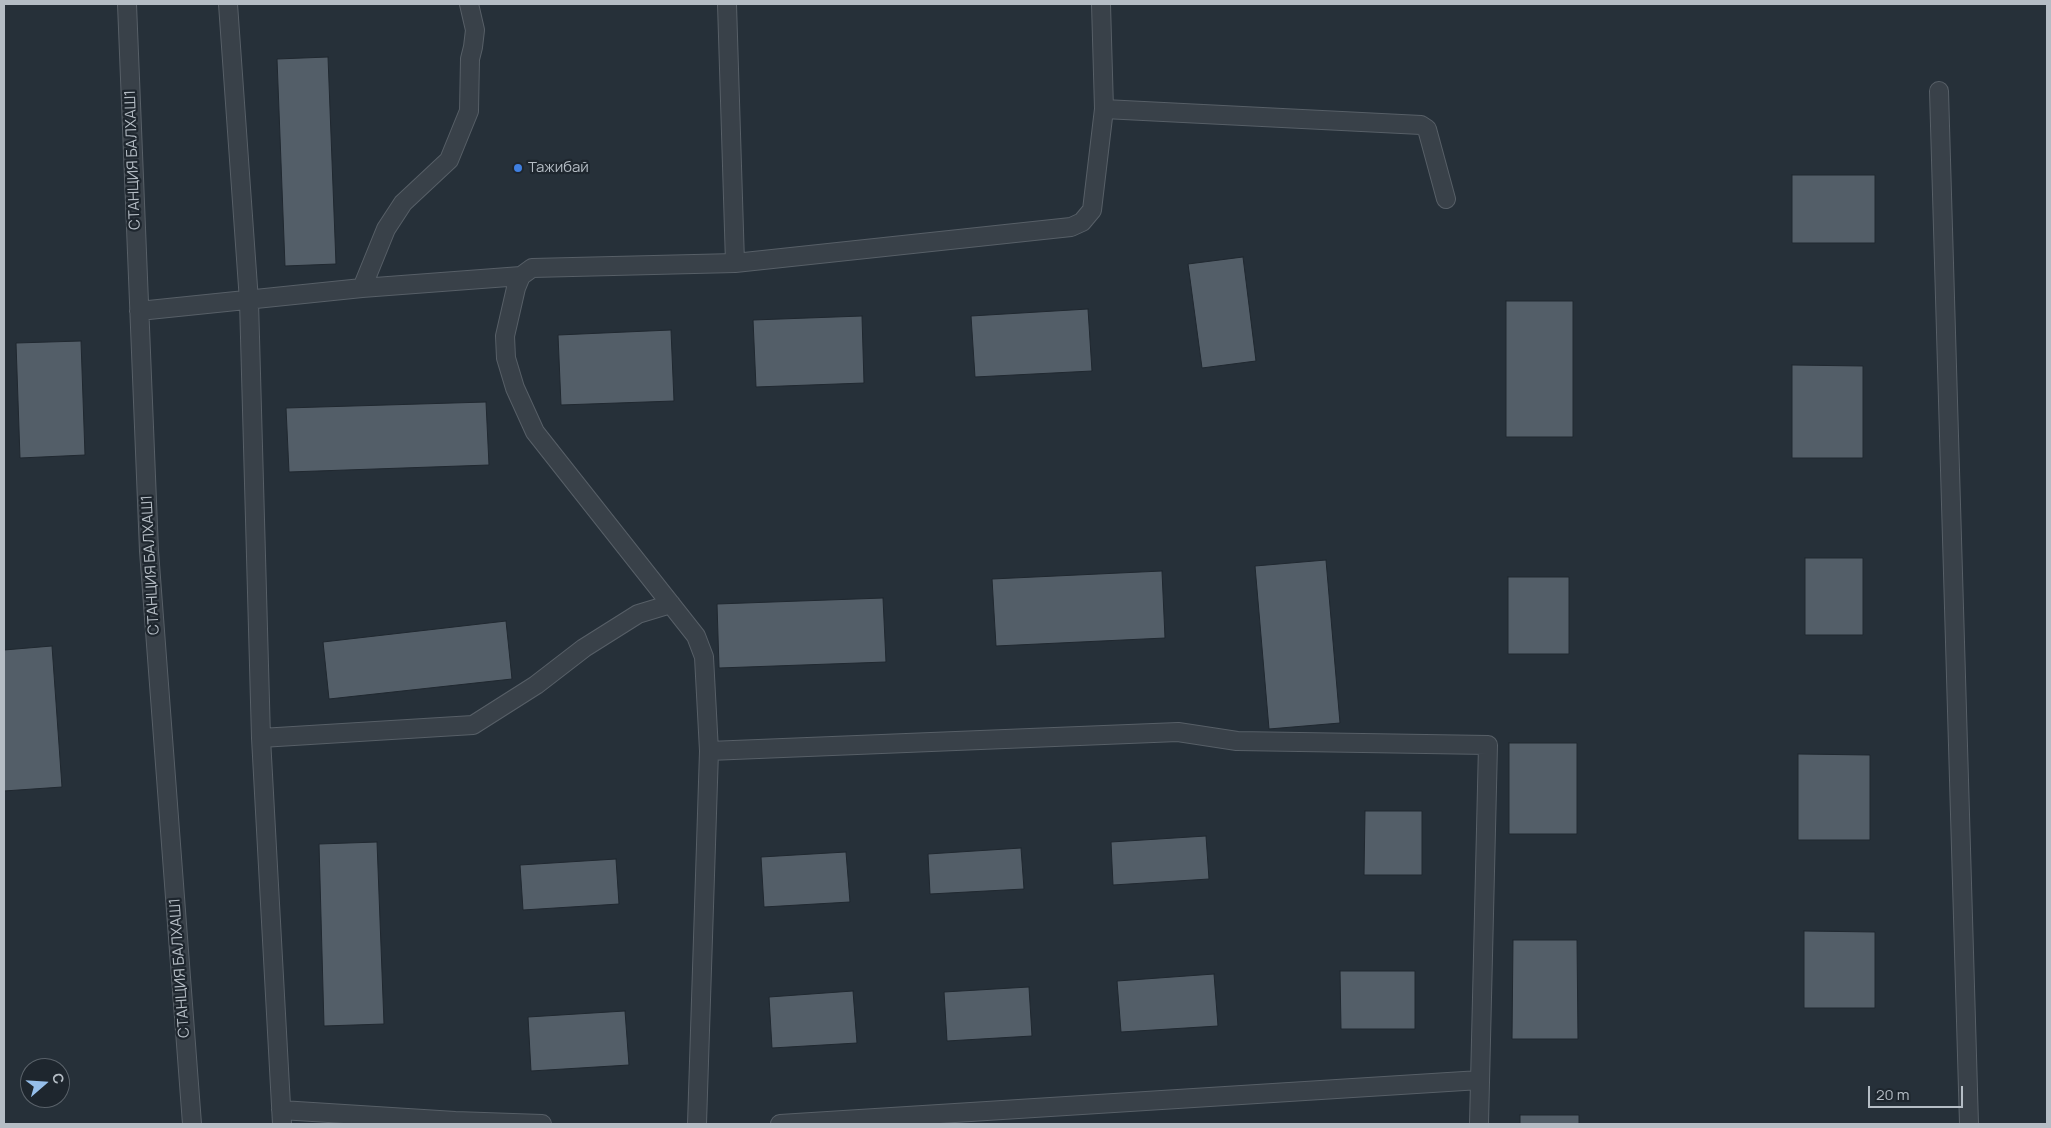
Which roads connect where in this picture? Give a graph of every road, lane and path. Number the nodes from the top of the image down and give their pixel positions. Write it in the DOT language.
graph roads {
  1 [pos="127,4"];
  2 [pos="228,4"];
  3 [pos="727,4"];
  4 [pos="1101,4"];
  5 [pos="467,5"];
  6 [pos="1939,91"];
  7 [pos="1104,109"];
  8 [pos="1446,199"];
  9 [pos="734,262"];
  10 [pos="521,276"];
  11 [pos="362,288"];
  12 [pos="249,301"];
  13 [pos="139,311"];
  14 [pos="671,604"];
  15 [pos="261,738"];
  16 [pos="709,751"];
  17 [pos="1480,1080"];
  18 [pos="282,1117"];
  19 [pos="192,1124"];
  20 [pos="542,1124"];
  21 [pos="697,1124"];
  22 [pos="780,1124"];
  23 [pos="1479,1124"];
  24 [pos="1970,1124"];
  1 -- 13 [label="lane, СТАНЦИЯ БАЛХАШ1"];
  2 -- 12 [label="lane"];
  3 -- 9 [label="lane"];
  4 -- 7 [label="lane"];
  5 -- 11 [label="lane"];
  6 -- 24 [label="lane"];
  7 -- 8 [label="lane"];
  7 -- 9 [label="lane"];
  9 -- 10 [label="lane"];
  10 -- 11 [label="lane"];
  10 -- 14 [label="lane"];
  11 -- 12 [label="lane"];
  12 -- 13 [label="lane"];
  12 -- 15 [label="lane"];
  13 -- 19 [label="lane, СТАНЦИЯ БАЛХАШ1"];
  14 -- 15 [label="lane"];
  14 -- 16 [label="lane"];
  15 -- 18 [label="lane"];
  16 -- 17 [label="lane"];
  16 -- 21 [label="lane"];
  17 -- 22 [label="lane"];
  17 -- 23 [label="lane"];
  18 -- 20 [label="lane"];
}
